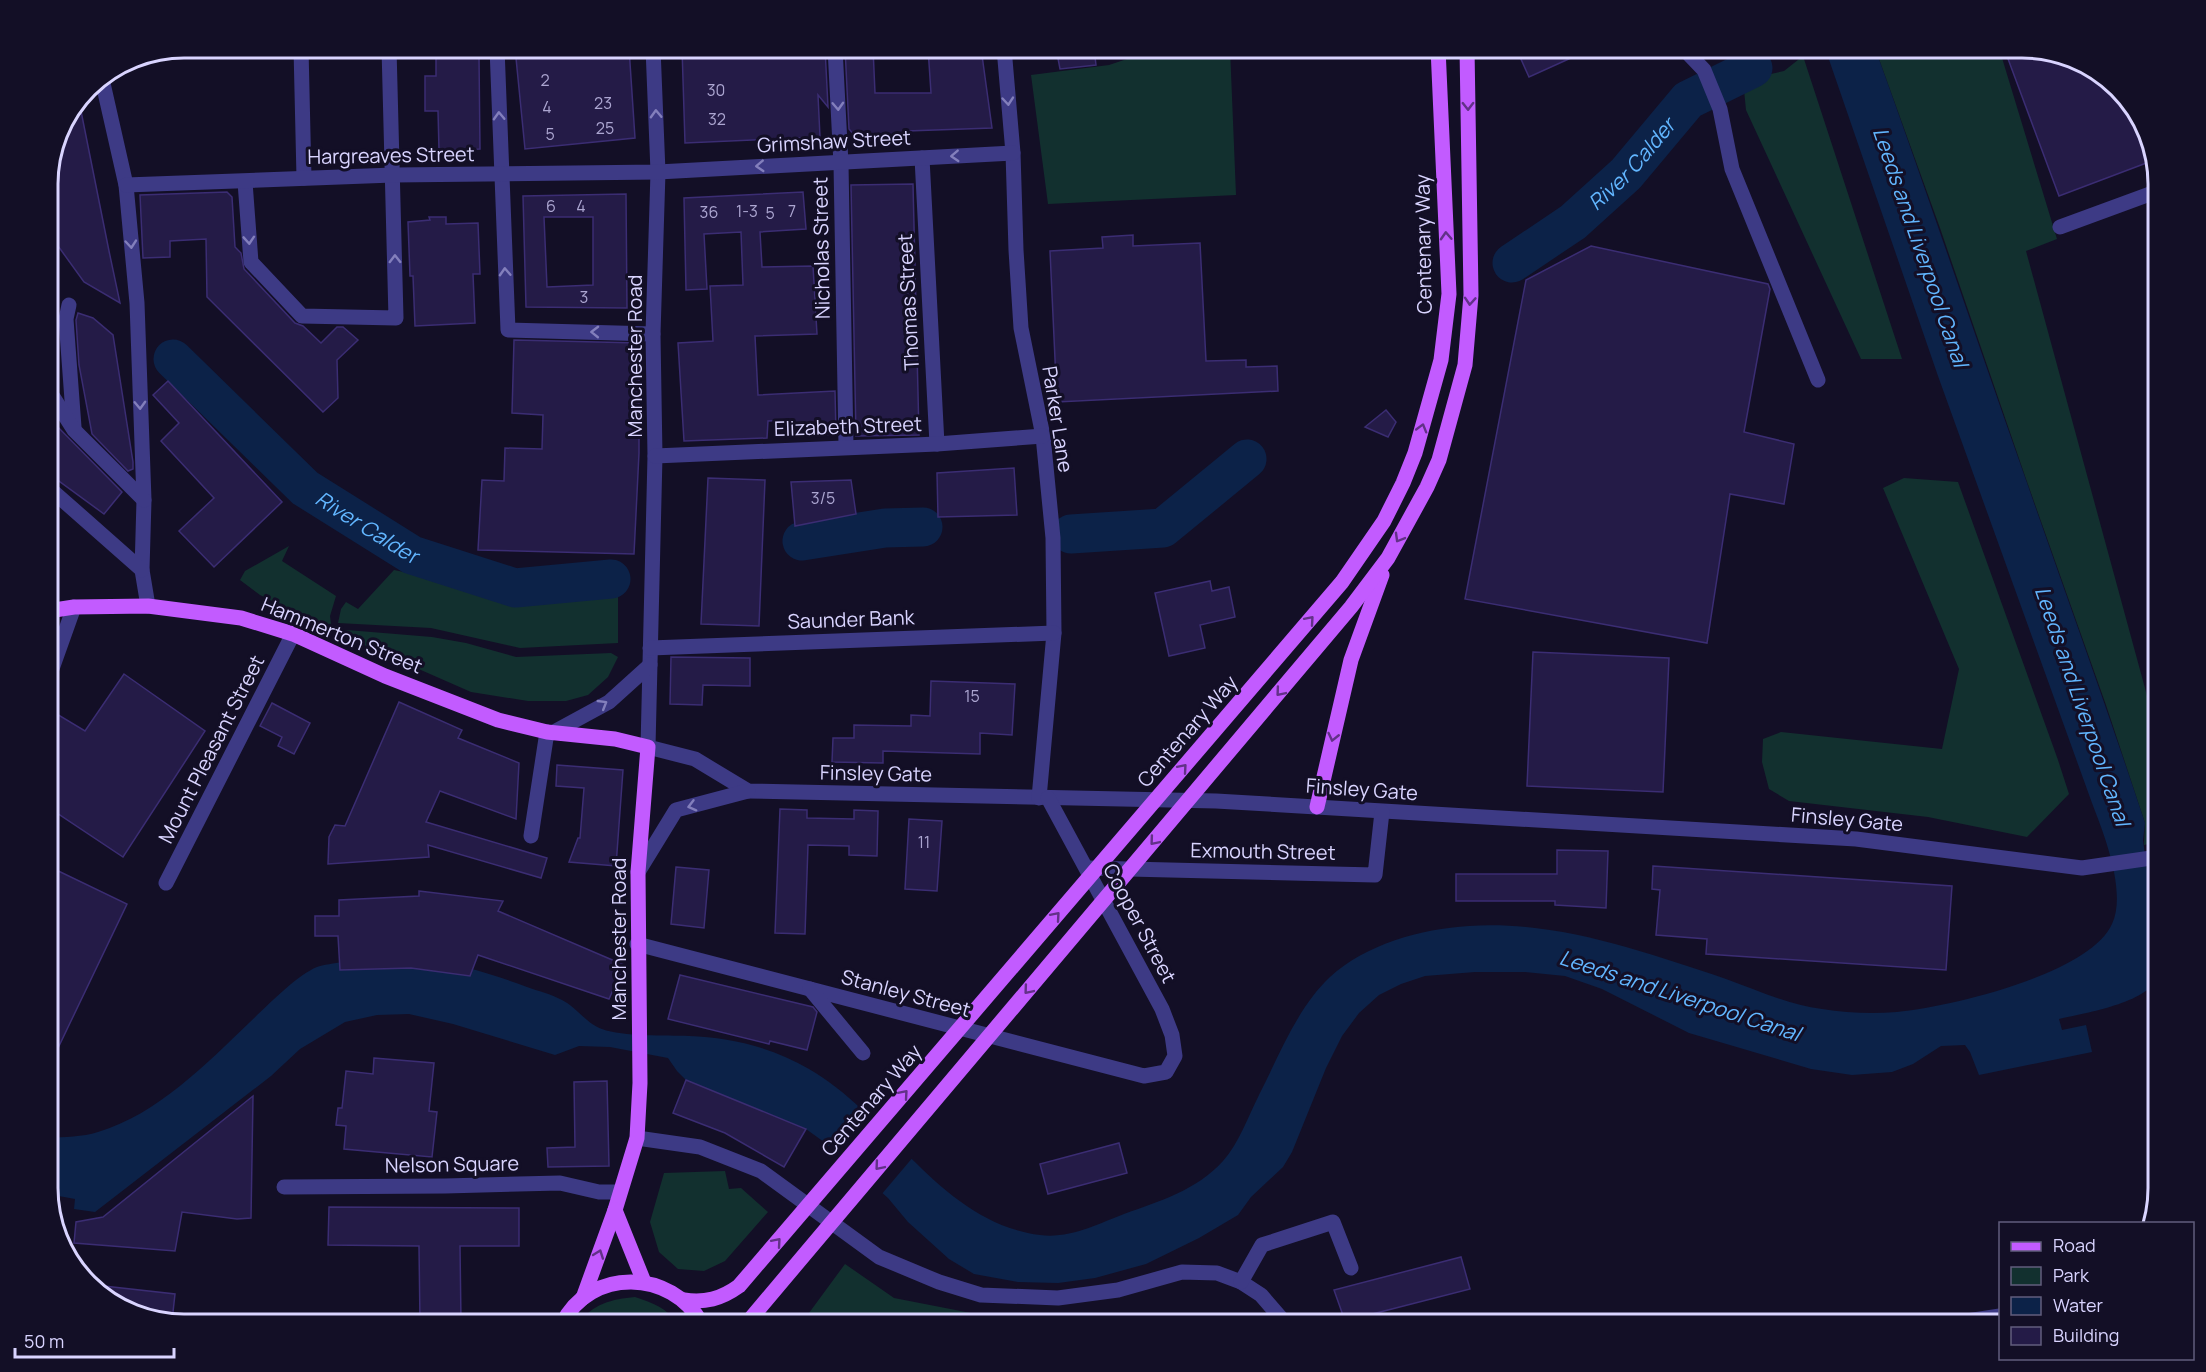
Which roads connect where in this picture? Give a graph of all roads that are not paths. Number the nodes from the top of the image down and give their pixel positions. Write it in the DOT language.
graph roads {
  1 [pos="301,58"];
  2 [pos="390,58"];
  3 [pos="497,58"];
  4 [pos="653,58"];
  5 [pos="836,58"];
  6 [pos="1005,58"];
  7 [pos="1438,58"];
  8 [pos="1467,58"];
  9 [pos="1693,58"];
  10 [pos="104,87"];
  11 [pos="1013,153"];
  12 [pos="922,158"];
  13 [pos="841,164"];
  14 [pos="658,172"];
  15 [pos="501,174"];
  16 [pos="393,175"];
  17 [pos="304,178"];
  18 [pos="245,182"];
  19 [pos="126,185"];
  20 [pos="2147,196"];
  21 [pos="2060,227"];
  22 [pos="69,305"];
  23 [pos="653,334"];
  24 [pos="1818,380"];
  25 [pos="59,406"];
  26 [pos="74,430"];
  27 [pos="1043,436"];
  28 [pos="936,444"];
  29 [pos="846,446"];
  30 [pos="655,456"];
  31 [pos="59,497"];
  32 [pos="144,500"];
  33 [pos="1388,558"];
  34 [pos="142,570"];
  35 [pos="148,606"];
  36 [pos="74,608"];
  37 [pos="59,610"];
  38 [pos="1054,633"];
  39 [pos="293,634"];
  40 [pos="650,648"];
  41 [pos="59,650"];
  42 [pos="650,665"];
  43 [pos="550,732"];
  44 [pos="648,747"];
  45 [pos="748,791"];
  46 [pos="1043,798"];
  47 [pos="1317,807"];
  48 [pos="1382,812"];
  49 [pos="531,836"];
  50 [pos="2148,858"];
  51 [pos="1086,868"];
  52 [pos="638,872"];
  53 [pos="166,883"];
  54 [pos="637,944"];
  55 [pos="810,989"];
  56 [pos="862,1053"];
  57 [pos="1166,1072"];
  58 [pos="637,1138"];
  59 [pos="284,1187"];
  60 [pos="620,1192"];
  61 [pos="615,1210"];
  62 [pos="1351,1268"];
  63 [pos="644,1282"];
  64 [pos="1241,1282"];
  65 [pos="583,1298"];
  66 [pos="684,1300"];
  67 [pos="567,1314"];
  68 [pos="694,1314"];
  69 [pos="754,1314"];
  70 [pos="1277,1314"];
  1 -- 17 [label="street"];
  2 -- 16 [label="street"];
  15 -- 3 [label="street, one-way"];
  14 -- 4 [label="street, Manchester Road, one-way"];
  5 -- 13 [label="street, Nicholas Street, one-way"];
  6 -- 11 [label="street, Parker Lane, one-way"];
  66 -- 7 [label="main road, Centenary Way, one-way"];
  8 -- 33 [label="main road, one-way"];
  9 -- 24 [label="street"];
  10 -- 19 [label="street"];
  11 -- 12 [label="street, Grimshaw Street, one-way"];
  11 -- 27 [label="street, Parker Lane"];
  12 -- 13 [label="street, Grimshaw Street"];
  12 -- 28 [label="street, Thomas Street"];
  13 -- 14 [label="street, Grimshaw Street, one-way"];
  13 -- 29 [label="street, Nicholas Street"];
  14 -- 15 [label="street, Hargreaves Street"];
  14 -- 23 [label="street, Manchester Road"];
  15 -- 16 [label="street, Hargreaves Street"];
  23 -- 15 [label="street, one-way"];
  16 -- 17 [label="street, Hargreaves Street"];
  18 -- 16 [label="street, one-way"];
  17 -- 18 [label="street, Hargreaves Street"];
  18 -- 19 [label="street, Hargreaves Street"];
  19 -- 32 [label="street, one-way"];
  20 -- 21 [label="street"];
  22 -- 26 [label="street"];
  23 -- 30 [label="street, Manchester Road"];
  25 -- 26 [label="street"];
  26 -- 32 [label="street"];
  27 -- 28 [label="street, Elizabeth Street"];
  27 -- 38 [label="street, Parker Lane"];
  28 -- 29 [label="street, Elizabeth Street"];
  29 -- 30 [label="street, Elizabeth Street"];
  30 -- 40 [label="street, Manchester Road"];
  31 -- 34 [label="street"];
  32 -- 34 [label="street"];
  33 -- 47 [label="main road, one-way"];
  33 -- 69 [label="main road, one-way"];
  34 -- 35 [label="street"];
  35 -- 36 [label="main road, Hammerton Street"];
  35 -- 39 [label="main road, Hammerton Street"];
  36 -- 37 [label="main road, Hammerton Street"];
  36 -- 41 [label="street"];
  38 -- 40 [label="street, Saunder Bank"];
  38 -- 46 [label="street, Parker Lane"];
  39 -- 43 [label="main road, Hammerton Street"];
  39 -- 53 [label="street, Mount Pleasant Street"];
  40 -- 42 [label="street, Manchester Road"];
  43 -- 42 [label="street, one-way"];
  42 -- 44 [label="street, Manchester Road"];
  43 -- 44 [label="main road, Hammerton Street"];
  43 -- 49 [label="street"];
  44 -- 45 [label="street, Finsley Gate"];
  44 -- 52 [label="main road, Manchester Road"];
  45 -- 46 [label="street, Finsley Gate"];
  45 -- 52 [label="street, one-way"];
  46 -- 47 [label="street, Finsley Gate"];
  46 -- 51 [label="street, Cooper Street"];
  47 -- 48 [label="street, Finsley Gate"];
  48 -- 50 [label="street, Finsley Gate"];
  48 -- 51 [label="street, Exmouth Street"];
  51 -- 57 [label="street, Cooper Street"];
  52 -- 54 [label="main road, Manchester Road"];
  54 -- 55 [label="street, Stanley Street"];
  54 -- 58 [label="main road, Manchester Road"];
  55 -- 56 [label="street"];
  55 -- 57 [label="street, Stanley Street"];
  58 -- 60 [label="main road, Manchester Road"];
  58 -- 64 [label="street"];
  59 -- 60 [label="street, Nelson Square"];
  60 -- 61 [label="main road, Manchester Road"];
  61 -- 63 [label="main road"];
  65 -- 61 [label="main road, Manchester Road, one-way"];
  62 -- 64 [label="street"];
  63 -- 65 [label="main road, Manchester Road"];
  63 -- 66 [label="main road, Manchester Road"];
  64 -- 70 [label="street"];
  65 -- 67 [label="main road, Manchester Road"];
  66 -- 68 [label="main road, Manchester Road"];
}
